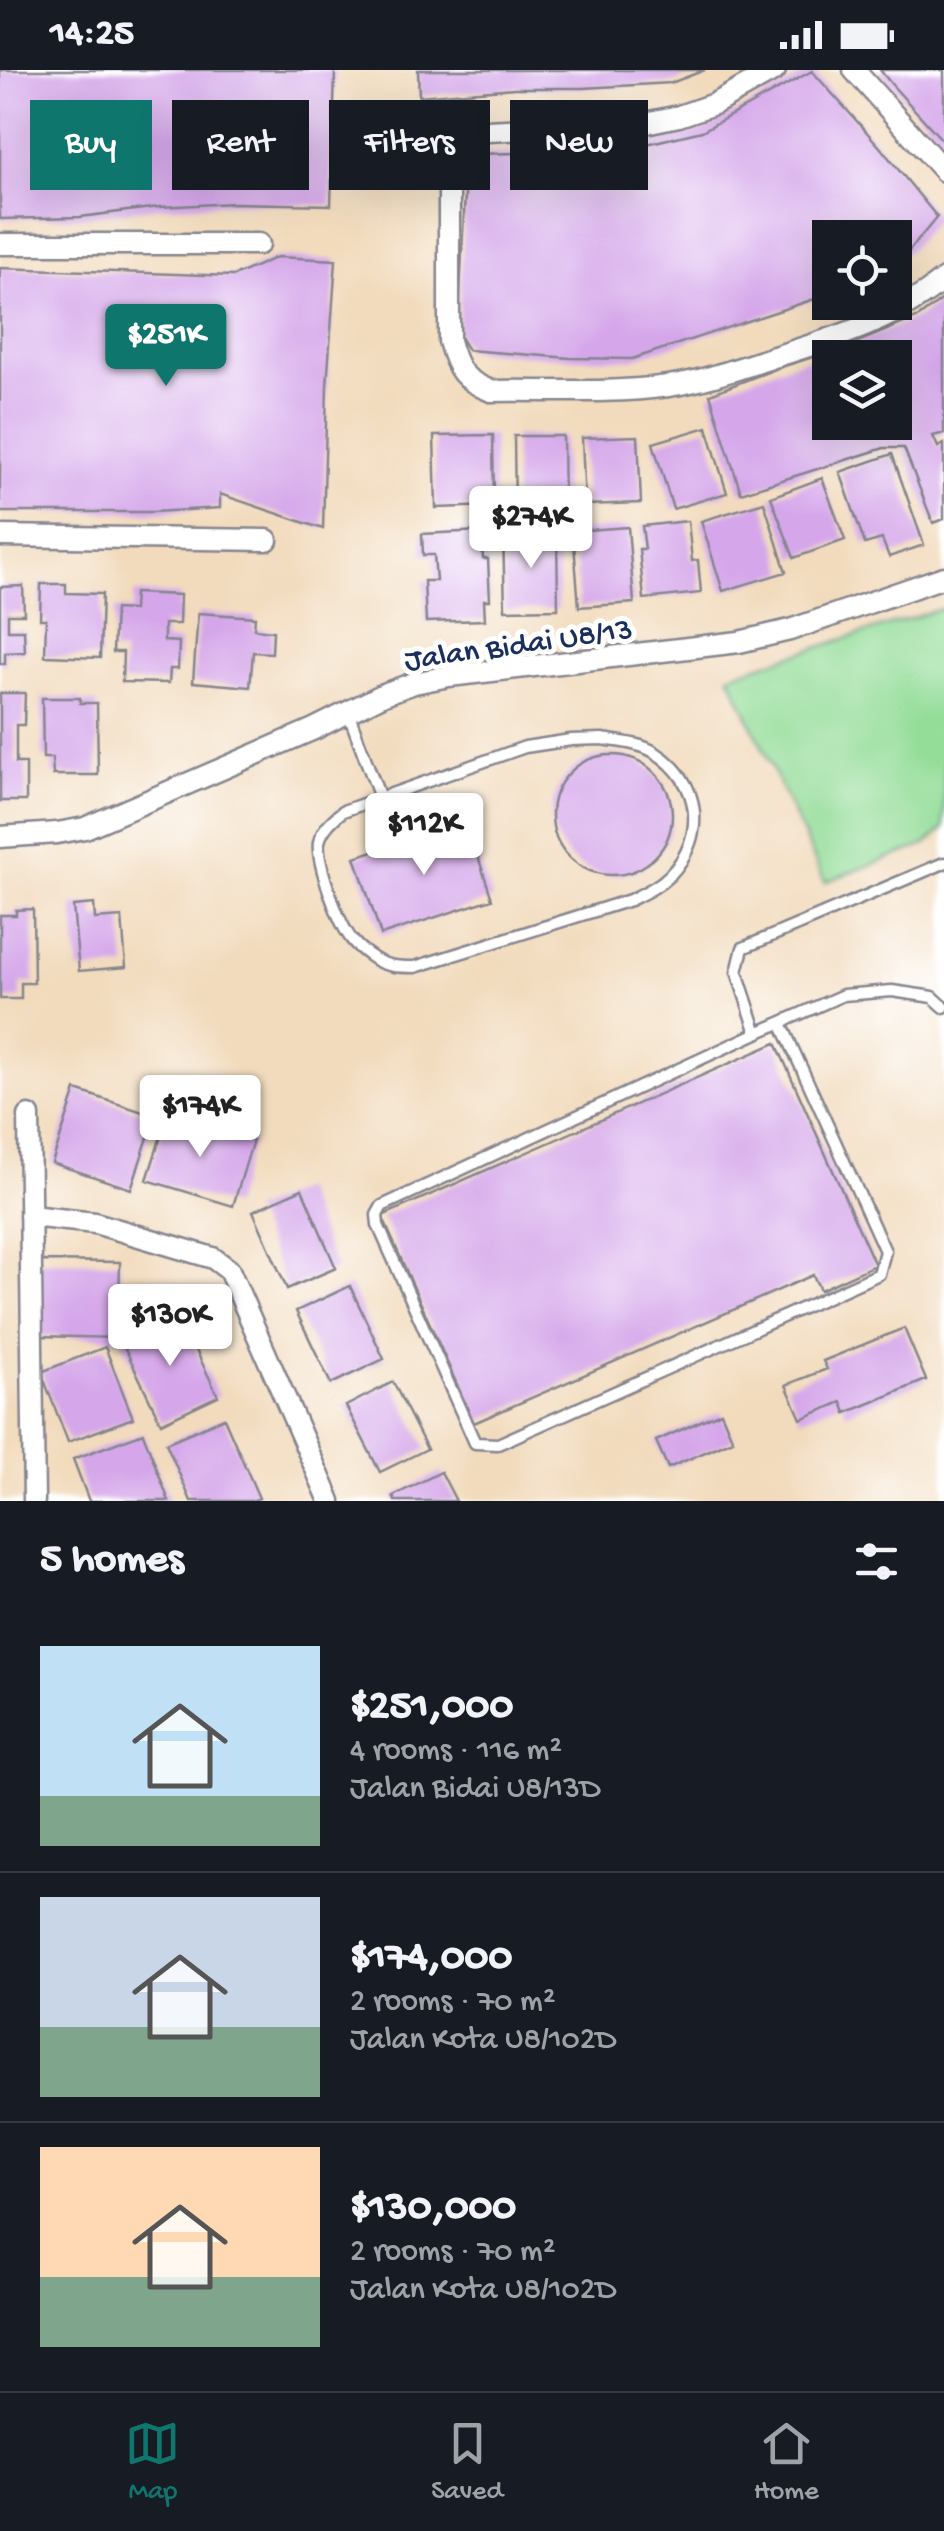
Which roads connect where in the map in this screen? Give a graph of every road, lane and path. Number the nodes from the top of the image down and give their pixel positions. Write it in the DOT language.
graph roads {
  1 [pos="774,70"];
  2 [pos="854,70"];
  3 [pos="944,172"];
  4 [pos="0,244"];
  5 [pos="259,244"];
  6 [pos="944,279"];
  7 [pos="0,536"];
  8 [pos="267,540"];
  9 [pos="944,577"];
  10 [pos="348,712"];
  11 [pos="380,798"];
  12 [pos="0,837"];
  13 [pos="944,863"];
  14 [pos="938,994"];
  15 [pos="944,1008"];
  16 [pos="781,1023"];
  17 [pos="757,1033"];
  18 [pos="28,1116"];
  19 [pos="30,1216"];
  20 [pos="34,1501"];
  21 [pos="330,1501"];
  1 -- 6 [label="street"];
  2 -- 3 [label="street"];
  4 -- 5 [label="street"];
  7 -- 8 [label="street"];
  9 -- 10 [label="street, Jalan Bidai U8/13"];
  10 -- 11 [label="lane"];
  10 -- 12 [label="street, Jalan Bidai U8/13"];
  11 -- 11 [label="lane"];
  13 -- 17 [label="lane"];
  14 -- 15 [label="lane"];
  14 -- 16 [label="lane"];
  16 -- 17 [label="lane"];
  16 -- 17 [label="lane"];
  18 -- 19 [label="street"];
  19 -- 20 [label="street"];
  19 -- 21 [label="street"];
}
